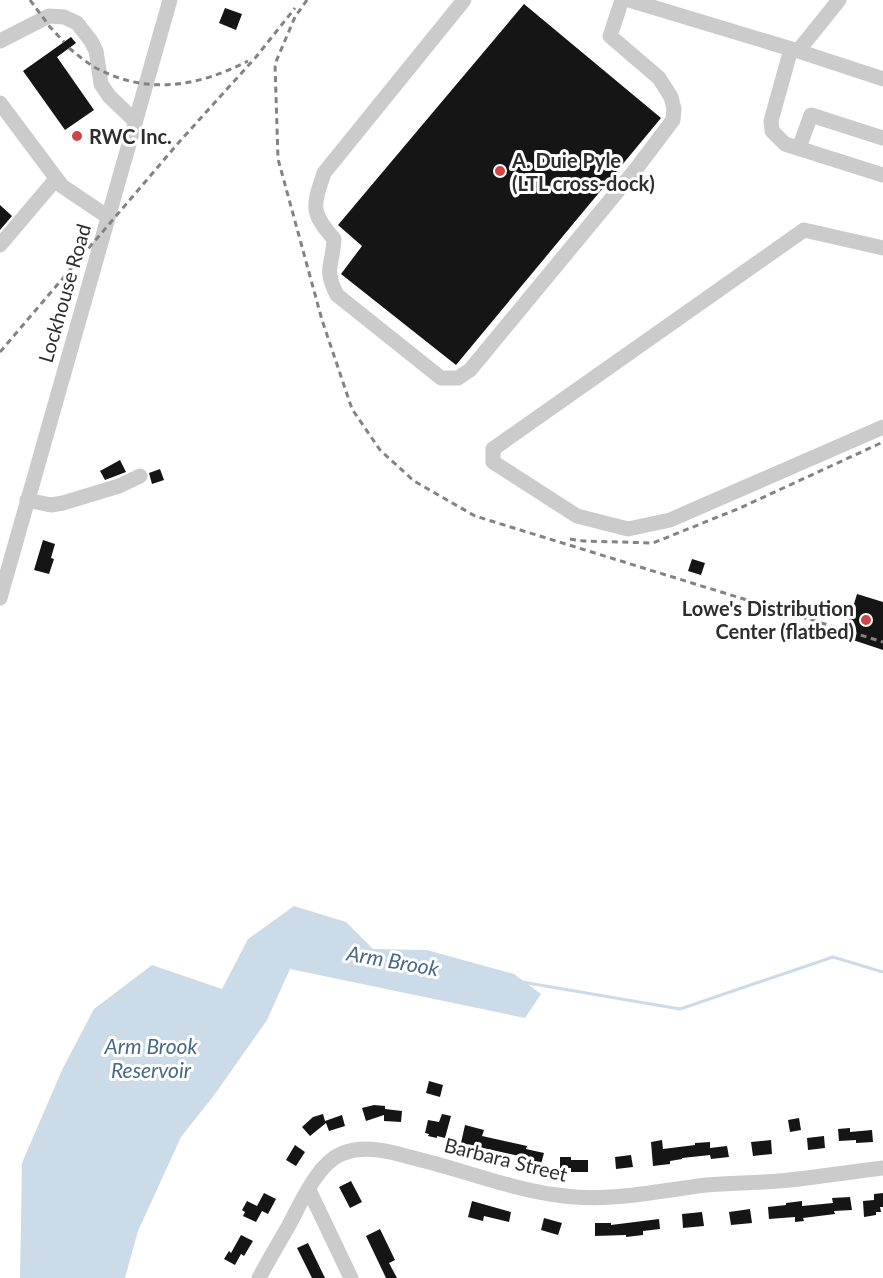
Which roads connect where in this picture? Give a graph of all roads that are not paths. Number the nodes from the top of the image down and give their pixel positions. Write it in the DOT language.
graph roads {
  1 [pos="170,0"];
  2 [pos="464,0"];
  3 [pos="622,0"];
  4 [pos="629,0"];
  5 [pos="839,0"];
  6 [pos="0,41"];
  7 [pos="795,50"];
  8 [pos="878,77"];
  9 [pos="883,92"];
  10 [pos="0,103"];
  11 [pos="135,121"];
  12 [pos="883,138"];
  13 [pos="799,148"];
  14 [pos="883,175"];
  15 [pos="56,179"];
  16 [pos="108,217"];
  17 [pos="0,244"];
  18 [pos="883,248"];
  19 [pos="883,427"];
  20 [pos="140,476"];
  21 [pos="27,500"];
  22 [pos="0,598"];
  23 [pos="883,1168"];
  24 [pos="309,1190"];
  25 [pos="259,1278"];
  26 [pos="351,1278"];
  1 -- 11 [label="street, Lockhouse Road"];
  2 -- 3 [label="street"];
  4 -- 7 [label="street"];
  5 -- 7 [label="street"];
  6 -- 11 [label="street"];
  7 -- 8 [label="street"];
  7 -- 13 [label="street"];
  8 -- 9 [label="street"];
  10 -- 15 [label="street"];
  11 -- 16 [label="street, Lockhouse Road"];
  12 -- 13 [label="street"];
  13 -- 14 [label="street"];
  15 -- 16 [label="street"];
  15 -- 17 [label="street"];
  16 -- 21 [label="street, Lockhouse Road"];
  18 -- 19 [label="street"];
  20 -- 21 [label="street"];
  21 -- 22 [label="street, Lockhouse Road"];
  23 -- 24 [label="street, Barbara Street"];
  24 -- 25 [label="street, Barbara Street"];
  24 -- 26 [label="street"];
}
